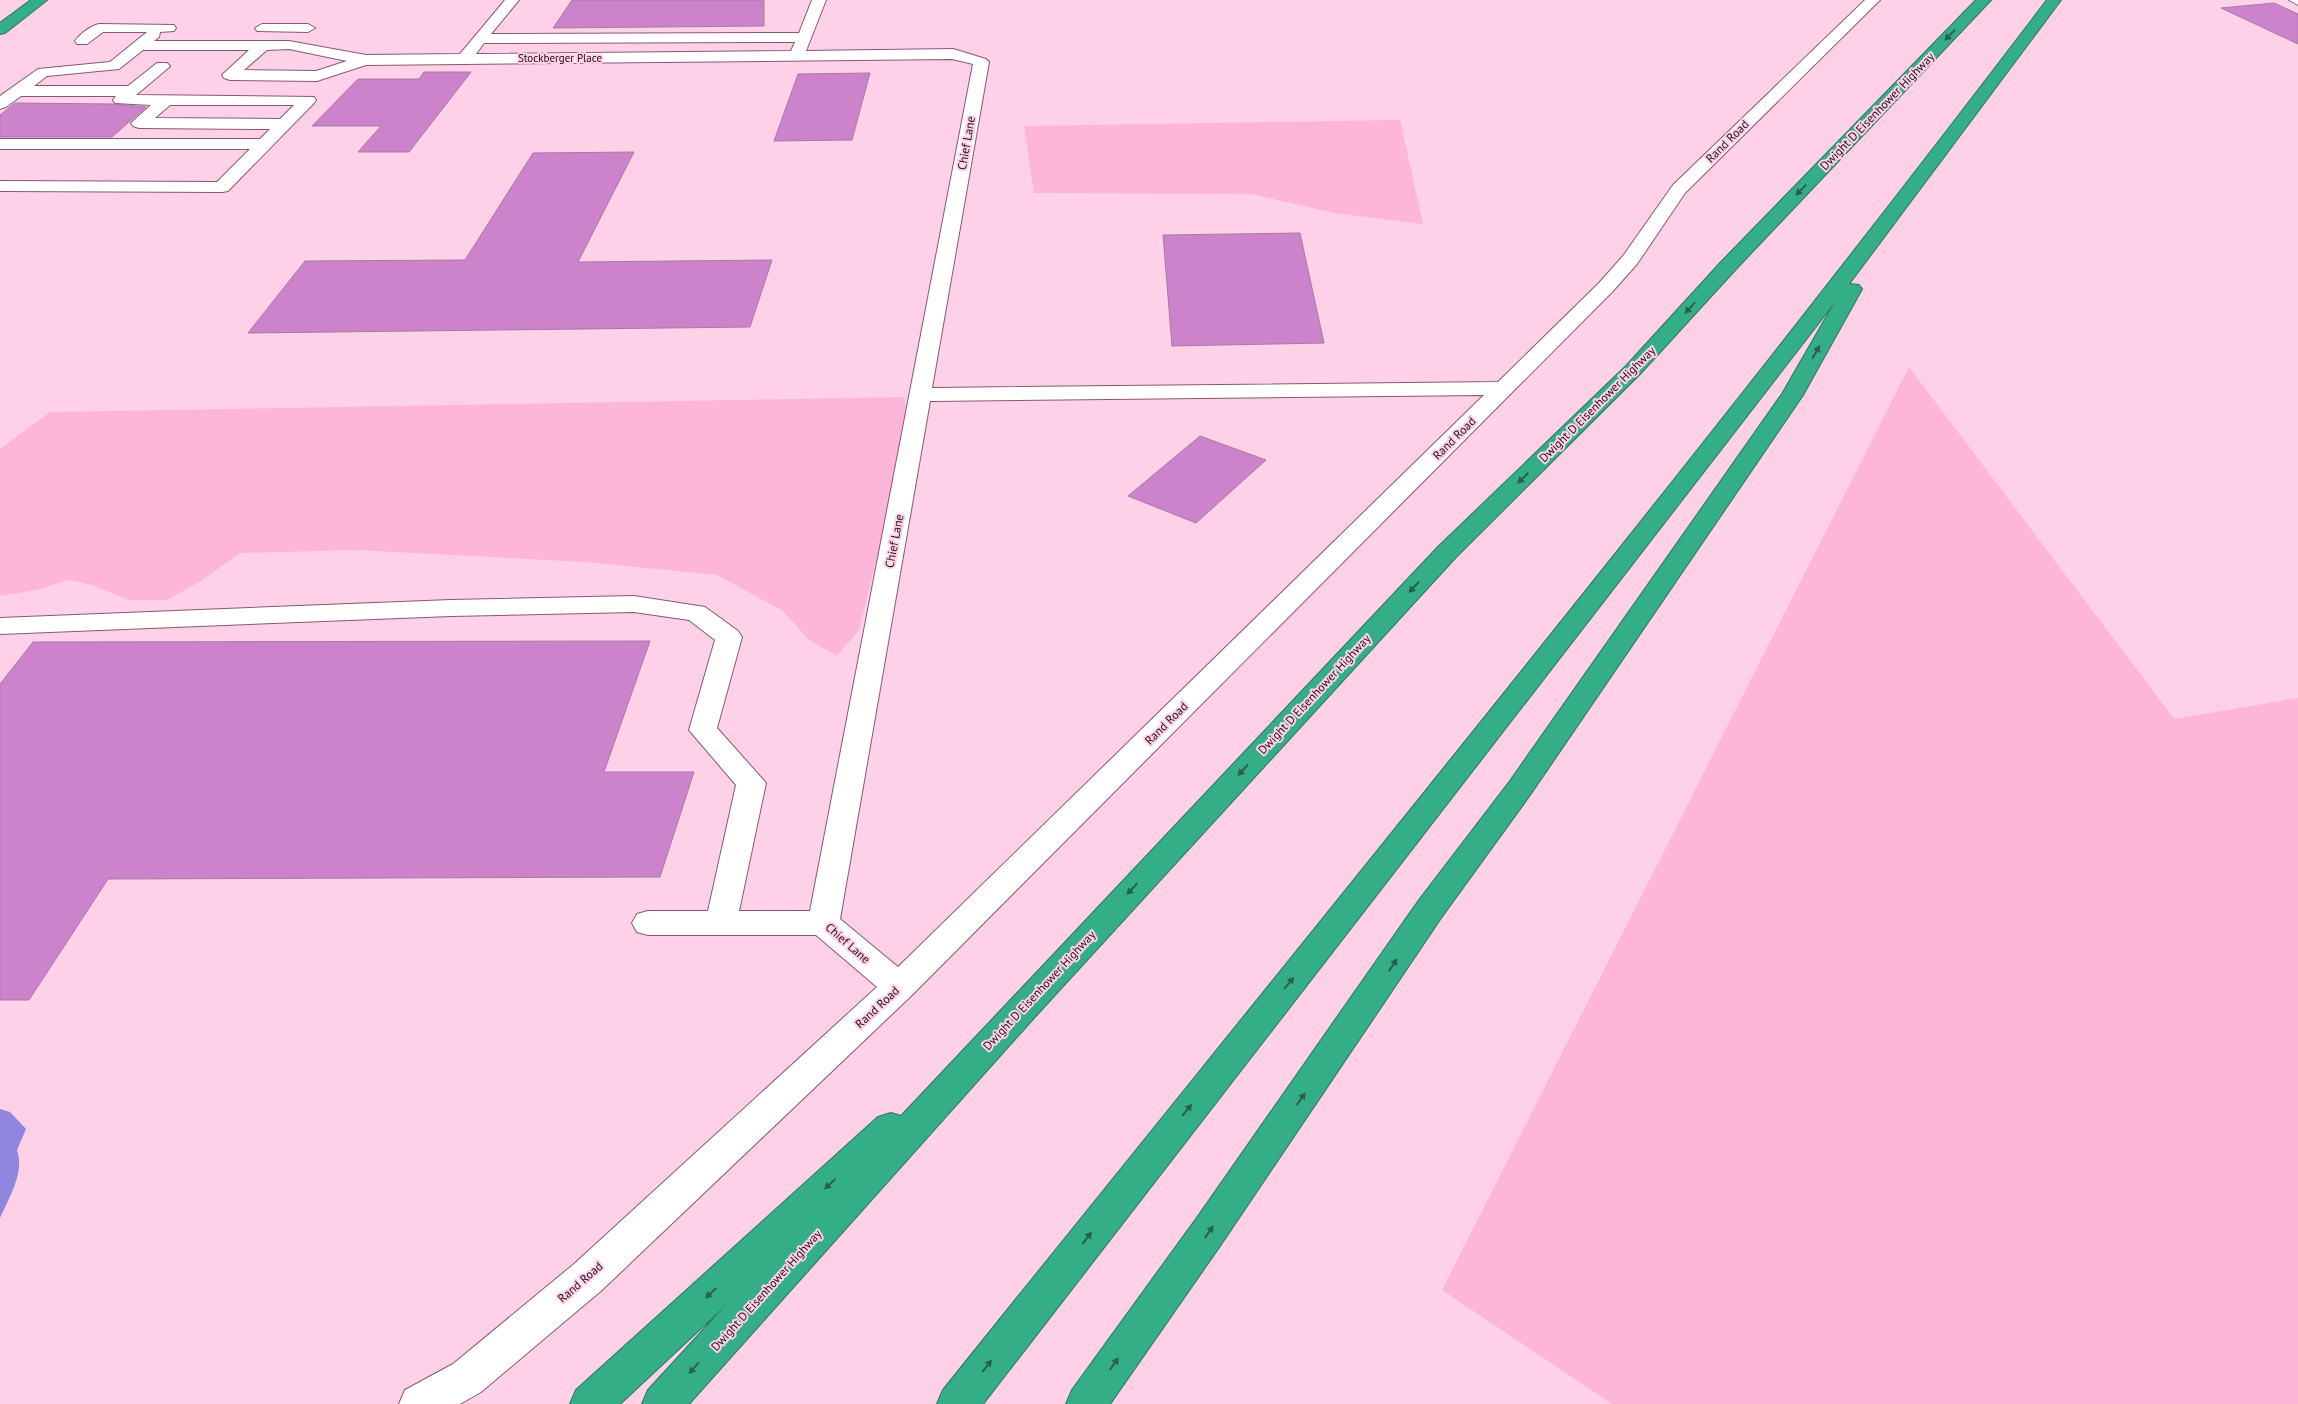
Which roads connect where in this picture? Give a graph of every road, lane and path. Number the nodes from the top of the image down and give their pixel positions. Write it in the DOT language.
graph roads {
  1 [pos="26,0"];
  2 [pos="40,0"];
  3 [pos="512,0"];
  4 [pos="819,0"];
  5 [pos="1873,0"];
  6 [pos="1984,0"];
  7 [pos="2054,0"];
  8 [pos="0,17"];
  9 [pos="162,28"];
  10 [pos="182,28"];
  11 [pos="250,28"];
  12 [pos="308,28"];
  13 [pos="0,30"];
  14 [pos="804,37"];
  15 [pos="480,39"];
  16 [pos="82,41"];
  17 [pos="263,45"];
  18 [pos="140,46"];
  19 [pos="797,57"];
  20 [pos="464,59"];
  21 [pos="366,60"];
  22 [pos="981,62"];
  23 [pos="114,66"];
  24 [pos="317,76"];
  25 [pos="18,91"];
  26 [pos="132,91"];
  27 [pos="166,100"];
  28 [pos="308,100"];
  29 [pos="0,104"];
  30 [pos="285,124"];
  31 [pos="1,144"];
  32 [pos="264,144"];
  33 [pos="0,186"];
  34 [pos="1901,204"];
  35 [pos="1505,388"];
  36 [pos="921,395"];
  37 [pos="0,626"];
  38 [pos="648,923"];
  39 [pos="721,923"];
  40 [pos="823,923"];
  41 [pos="899,987"];
  42 [pos="1021,1009"];
  43 [pos="419,1404"];
  44 [pos="590,1404"];
  45 [pos="662,1404"];
  46 [pos="956,1404"];
  47 [pos="1086,1404"];
  1 -- 8 [label="highway"];
  2 -- 13 [label="highway"];
  3 -- 15 [label="street"];
  4 -- 14 [label="street"];
  5 -- 35 [label="street, Rand Road"];
  6 -- 42 [label="highway, Dwight D Eisenhower Highway, one-way"];
  7 -- 34 [label="highway"];
  9 -- 10 [label="street"];
  9 -- 16 [label="street"];
  9 -- 18 [label="street"];
  11 -- 12 [label="street"];
  14 -- 15 [label="street"];
  14 -- 19 [label="street"];
  15 -- 20 [label="street"];
  17 -- 18 [label="street, Stockberger Place"];
  17 -- 21 [label="street, Stockberger Place"];
  17 -- 24 [label="street"];
  18 -- 23 [label="street"];
  19 -- 20 [label="street, Stockberger Place"];
  19 -- 22 [label="street, Stockberger Place"];
  20 -- 21 [label="street, Stockberger Place"];
  21 -- 24 [label="street"];
  22 -- 36 [label="street, Chief Lane"];
  23 -- 25 [label="street"];
  23 -- 26 [label="street"];
  24 -- 28 [label="street"];
  25 -- 26 [label="street"];
  25 -- 29 [label="street"];
  26 -- 27 [label="street"];
  27 -- 28 [label="street"];
  27 -- 30 [label="street"];
  28 -- 30 [label="street"];
  30 -- 32 [label="street"];
  31 -- 32 [label="street"];
  32 -- 33 [label="street"];
  46 -- 34 [label="highway, one-way"];
  47 -- 34 [label="highway, one-way"];
  35 -- 36 [label="street"];
  35 -- 41 [label="street, Rand Road"];
  36 -- 40 [label="street, Chief Lane"];
  37 -- 39 [label="street"];
  38 -- 39 [label="street"];
  39 -- 40 [label="street"];
  40 -- 41 [label="street, Chief Lane"];
  41 -- 43 [label="street, Rand Road"];
  42 -- 44 [label="highway, one-way"];
  42 -- 45 [label="highway, Dwight D Eisenhower Highway, one-way"];
}
